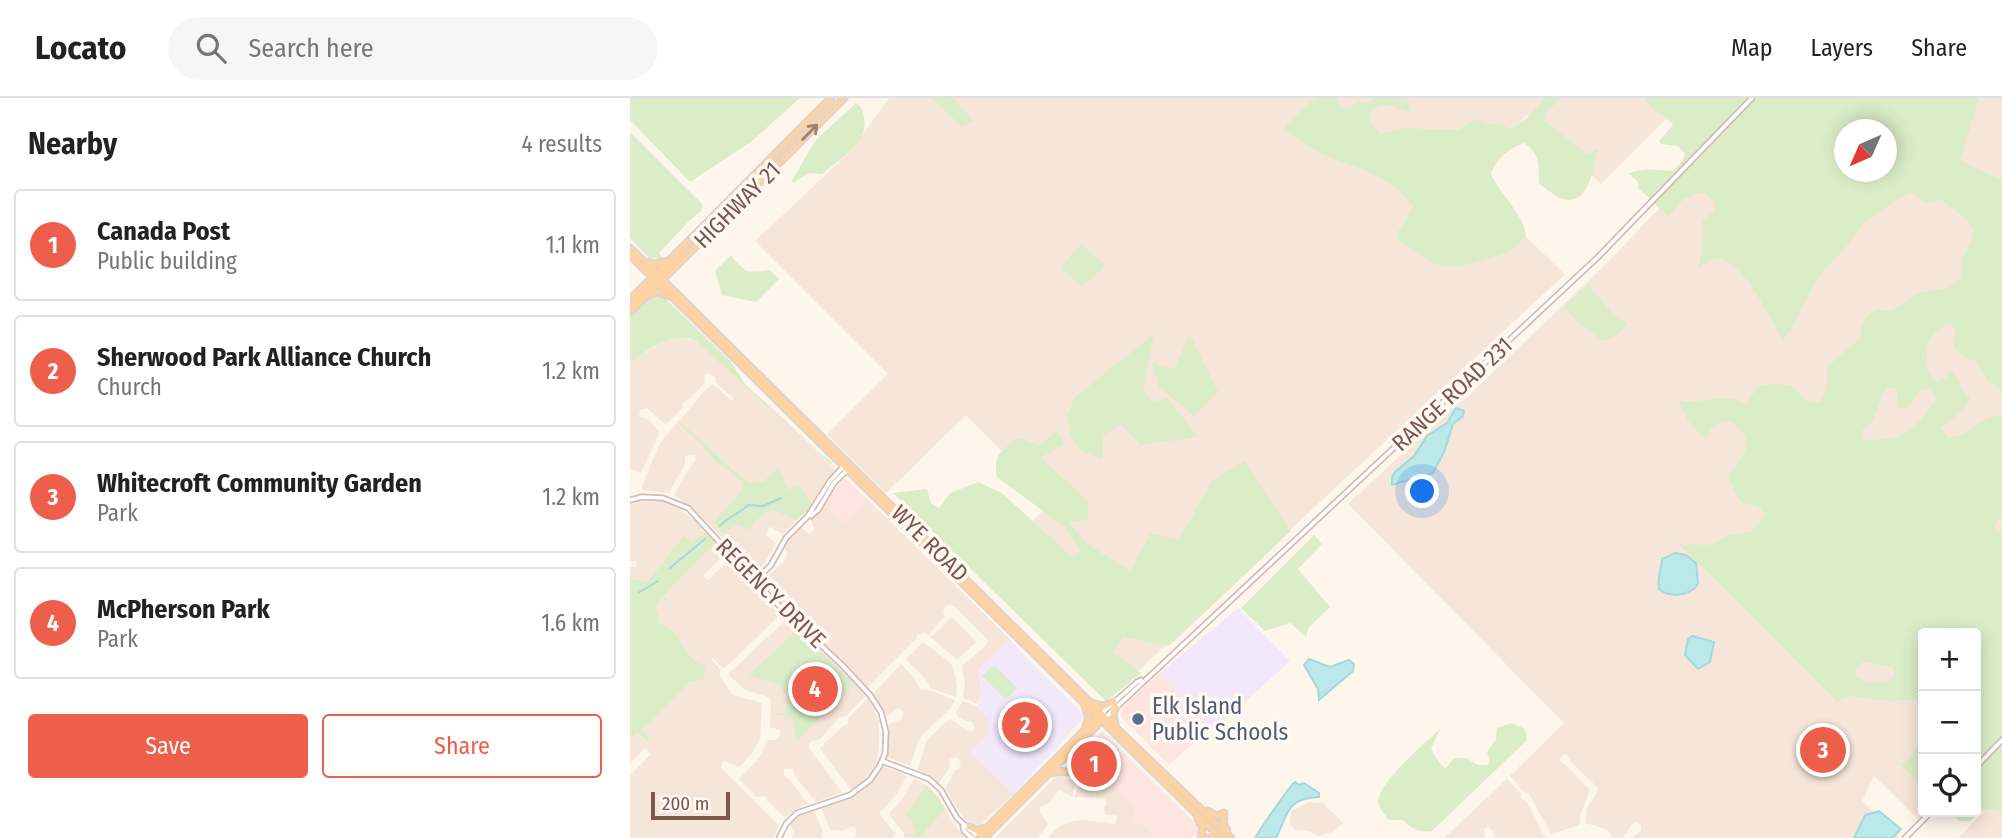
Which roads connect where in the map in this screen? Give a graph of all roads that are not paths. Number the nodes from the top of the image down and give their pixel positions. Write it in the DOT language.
graph roads {
  1 [pos="831,98"];
  2 [pos="844,98"];
  3 [pos="1752,98"];
  4 [pos="699,230"];
  5 [pos="630,248"];
  6 [pos="630,256"];
  7 [pos="669,261"];
  8 [pos="643,265"];
  9 [pos="675,267"];
  10 [pos="657,279"];
  11 [pos="641,288"];
  12 [pos="675,296"];
  13 [pos="646,297"];
  14 [pos="630,300"];
  15 [pos="630,310"];
  16 [pos="847,466"];
  17 [pos="630,500"];
  18 [pos="755,581"];
  19 [pos="1082,701"];
  20 [pos="1091,702"];
  21 [pos="1115,705"];
  22 [pos="1102,717"];
  23 [pos="1116,730"];
  24 [pos="1086,733"];
  25 [pos="2002,740"];
  26 [pos="882,761"];
  27 [pos="1981,762"];
  28 [pos="1067,772"];
  29 [pos="1049,775"];
  30 [pos="1197,804"];
  31 [pos="1191,808"];
  32 [pos="1926,817"];
  33 [pos="966,825"];
  34 [pos="993,826"];
  35 [pos="1203,837"];
  36 [pos="779,838"];
  37 [pos="980,838"];
  38 [pos="1219,838"];
  39 [pos="1232,838"];
  40 [pos="1905,838"];
  1 -- 4 [label="main road, HIGHWAY 21"];
  9 -- 2 [label="main road, HIGHWAY 21, one-way"];
  3 -- 21 [label="street, RANGE ROAD 231"];
  4 -- 7 [label="main road, HIGHWAY 21"];
  4 -- 10 [label="main road"];
  5 -- 8 [label="main road, WYE ROAD"];
  6 -- 8 [label="main road, WYE ROAD"];
  7 -- 8 [label="main road"];
  7 -- 10 [label="main road, HIGHWAY 21"];
  8 -- 10 [label="main road, WYE ROAD"];
  8 -- 11 [label="main road"];
  9 -- 10 [label="main road, HIGHWAY 21"];
  9 -- 12 [label="main road"];
  10 -- 11 [label="main road, HIGHWAY 21"];
  10 -- 12 [label="main road, WYE ROAD"];
  10 -- 13 [label="main road, HIGHWAY 21"];
  10 -- 15 [label="main road"];
  11 -- 14 [label="main road, HIGHWAY 21"];
  12 -- 13 [label="main road"];
  12 -- 16 [label="main road, WYE ROAD"];
  13 -- 15 [label="main road, HIGHWAY 21"];
  16 -- 18 [label="street"];
  16 -- 19 [label="main road, WYE ROAD"];
  16 -- 20 [label="main road, WYE ROAD"];
  17 -- 18 [label="street, REGENCY DRIVE"];
  18 -- 26 [label="street, REGENCY DRIVE"];
  19 -- 22 [label="main road, WYE ROAD"];
  19 -- 24 [label="main road"];
  20 -- 21 [label="main road"];
  20 -- 22 [label="main road, WYE ROAD"];
  21 -- 22 [label="street, RANGE ROAD 231"];
  21 -- 23 [label="main road"];
  22 -- 23 [label="main road, WYE ROAD"];
  22 -- 24 [label="main road"];
  23 -- 24 [label="main road"];
  23 -- 30 [label="main road, WYE ROAD"];
  23 -- 31 [label="main road, WYE ROAD"];
  24 -- 29 [label="main road"];
  24 -- 34 [label="main road"];
  25 -- 27 [label="street"];
  26 -- 33 [label="street"];
  26 -- 36 [label="street"];
  28 -- 29 [label="main road"];
  29 -- 34 [label="main road"];
  30 -- 39 [label="main road, WYE ROAD"];
  30 -- 39 [label="main road"];
  31 -- 35 [label="main road"];
  31 -- 38 [label="main road, WYE ROAD"];
  32 -- 40 [label="street"];
  33 -- 34 [label="main road"];
  33 -- 37 [label="street"];
  34 -- 37 [label="main road"];
  34 -- 37 [label="main road"];
  35 -- 38 [label="main road"];
}
